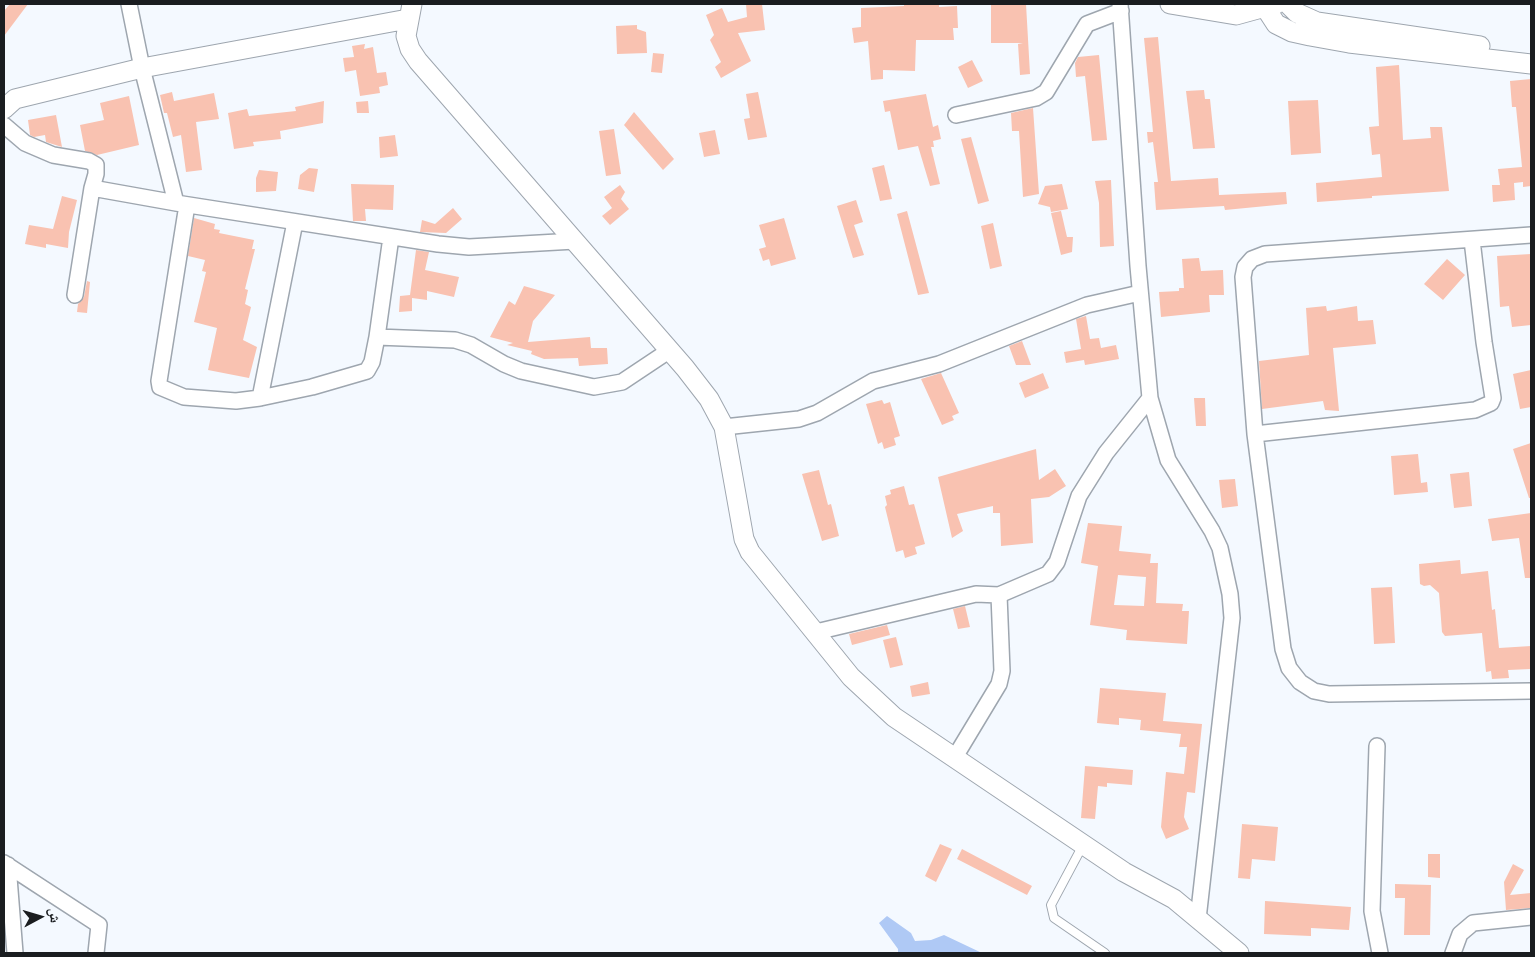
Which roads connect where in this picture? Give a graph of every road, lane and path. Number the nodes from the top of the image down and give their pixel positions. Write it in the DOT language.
graph roads {
  1 [pos="129,4"];
  2 [pos="1170,4"];
  3 [pos="1288,4"];
  4 [pos="1268,5"];
  5 [pos="1121,7"];
  6 [pos="1227,8"];
  7 [pos="410,12"];
  8 [pos="1531,52"];
  9 [pos="1506,55"];
  10 [pos="1531,64"];
  11 [pos="142,68"];
  12 [pos="4,108"];
  13 [pos="956,116"];
  14 [pos="4,125"];
  15 [pos="92,188"];
  16 [pos="182,204"];
  17 [pos="296,222"];
  18 [pos="1531,235"];
  19 [pos="391,237"];
  20 [pos="1472,240"];
  21 [pos="575,241"];
  22 [pos="1140,293"];
  23 [pos="75,295"];
  24 [pos="377,337"];
  25 [pos="670,350"];
  26 [pos="260,398"];
  27 [pos="1150,398"];
  28 [pos="724,427"];
  29 [pos="1256,434"];
  30 [pos="998,595"];
  31 [pos="816,632"];
  32 [pos="1531,692"];
  33 [pos="1377,746"];
  34 [pos="955,757"];
  35 [pos="1083,845"];
  36 [pos="6,864"];
  37 [pos="1531,916"];
  38 [pos="1198,919"];
  39 [pos="15,953"];
  40 [pos="96,953"];
  41 [pos="1105,953"];
  42 [pos="1239,953"];
  43 [pos="1380,953"];
  44 [pos="1453,953"];
  1 -- 11 [label="street"];
  2 -- 6 [label="street"];
  3 -- 9 [label="street"];
  4 -- 6 [label="street"];
  4 -- 9 [label="street"];
  5 -- 13 [label="street"];
  5 -- 22 [label="street"];
  7 -- 11 [label="street"];
  7 -- 21 [label="street"];
  8 -- 9 [label="street"];
  9 -- 10 [label="street"];
  11 -- 12 [label="street"];
  11 -- 16 [label="street"];
  14 -- 15 [label="street"];
  15 -- 16 [label="street"];
  15 -- 23 [label="street"];
  16 -- 17 [label="street"];
  16 -- 26 [label="street"];
  17 -- 19 [label="street"];
  17 -- 26 [label="street"];
  18 -- 20 [label="street"];
  19 -- 21 [label="street"];
  19 -- 24 [label="street"];
  20 -- 29 [label="street"];
  20 -- 29 [label="street"];
  21 -- 25 [label="street"];
  22 -- 27 [label="street"];
  22 -- 28 [label="street"];
  24 -- 25 [label="street"];
  24 -- 26 [label="street"];
  25 -- 28 [label="street"];
  27 -- 30 [label="street"];
  27 -- 38 [label="street"];
  28 -- 31 [label="street"];
  29 -- 32 [label="street"];
  30 -- 31 [label="street"];
  30 -- 34 [label="street"];
  31 -- 34 [label="street"];
  33 -- 43 [label="street"];
  34 -- 35 [label="street"];
  35 -- 38 [label="street"];
  35 -- 41 [label="lane"];
  36 -- 39 [label="street"];
  36 -- 40 [label="street"];
  37 -- 44 [label="street"];
  38 -- 42 [label="street"];
}
